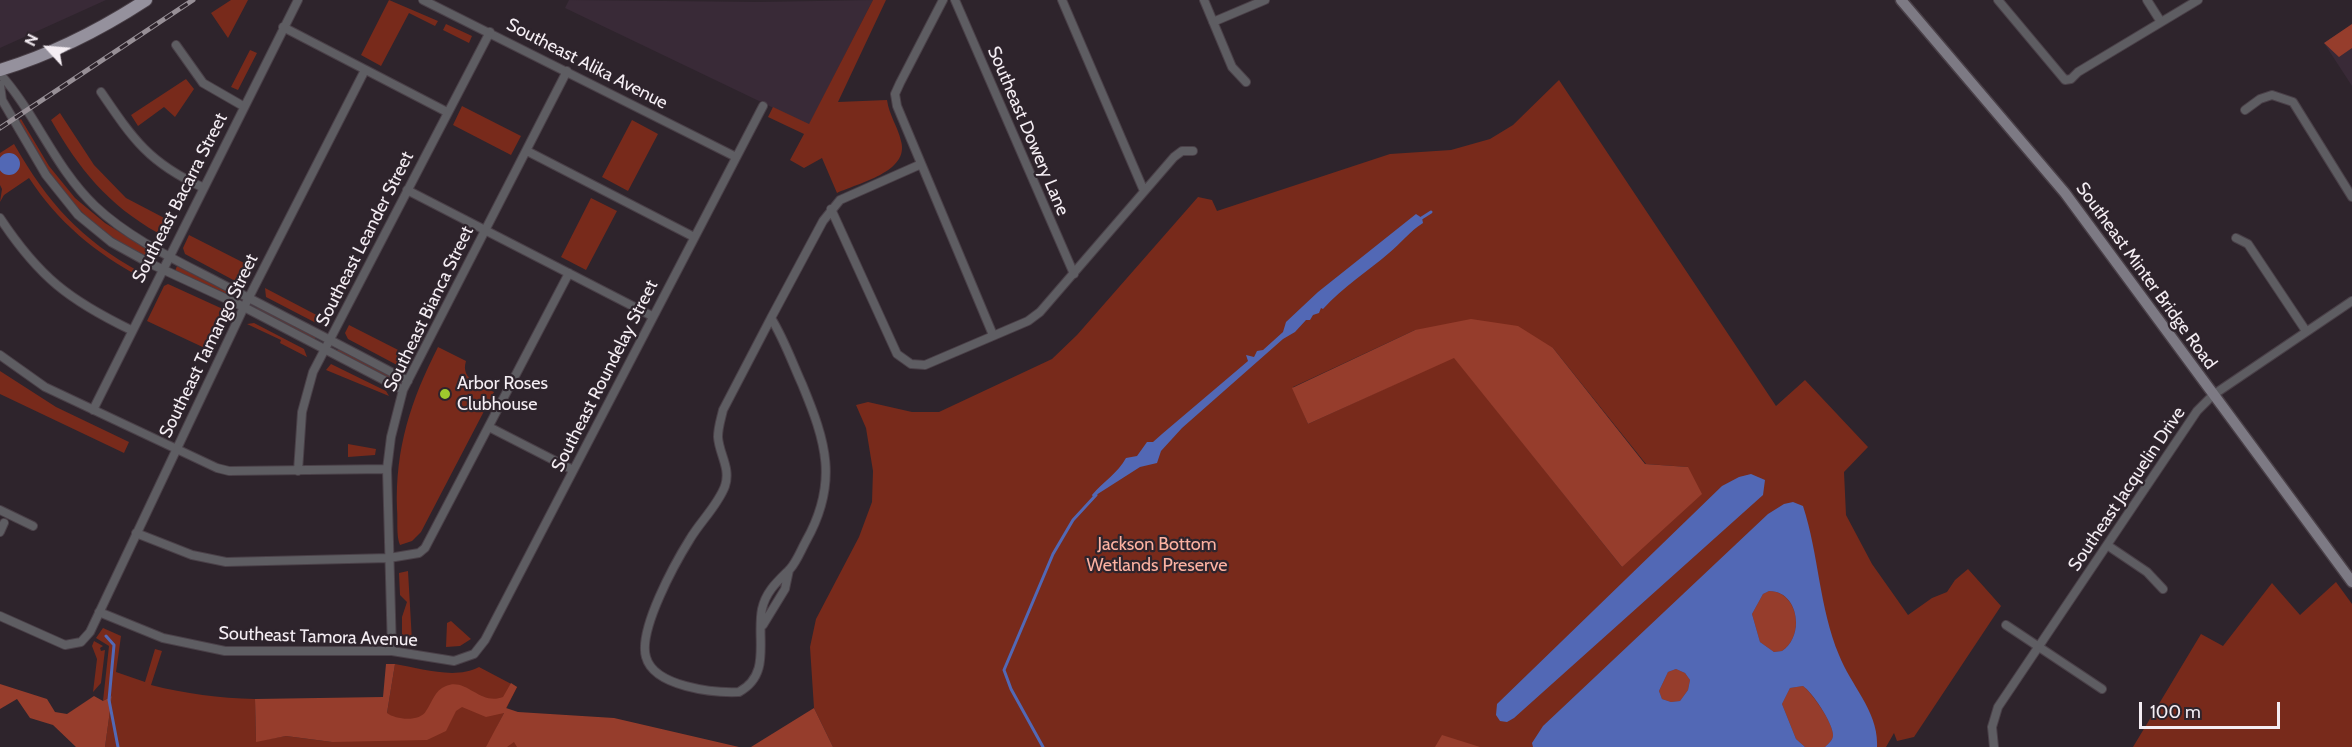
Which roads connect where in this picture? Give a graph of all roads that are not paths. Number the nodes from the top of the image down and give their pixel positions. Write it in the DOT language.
graph roads {
  1 [pos="146,0"];
  2 [pos="298,0"];
  3 [pos="423,0"];
  4 [pos="943,0"];
  5 [pos="955,0"];
  6 [pos="1062,0"];
  7 [pos="1204,0"];
  8 [pos="1265,0"];
  9 [pos="1901,0"];
  10 [pos="1998,0"];
  11 [pos="2138,0"];
  12 [pos="2147,0"];
  13 [pos="2198,0"];
  14 [pos="1214,22"];
  15 [pos="2161,22"];
  16 [pos="283,27"];
  17 [pos="490,32"];
  18 [pos="176,45"];
  19 [pos="365,70"];
  20 [pos="567,71"];
  21 [pos="0,72"];
  22 [pos="1246,82"];
  23 [pos="0,85"];
  24 [pos="101,92"];
  25 [pos="243,106"];
  26 [pos="763,106"];
  27 [pos="2244,110"];
  28 [pos="447,112"];
  29 [pos="526,151"];
  30 [pos="1193,151"];
  31 [pos="736,157"];
  32 [pos="919,165"];
  33 [pos="202,187"];
  34 [pos="407,190"];
  35 [pos="1144,191"];
  36 [pos="2352,197"];
  37 [pos="831,208"];
  38 [pos="0,219"];
  39 [pos="484,231"];
  40 [pos="694,237"];
  41 [pos="2236,238"];
  42 [pos="168,255"];
  43 [pos="161,269"];
  44 [pos="569,273"];
  45 [pos="1074,274"];
  46 [pos="248,298"];
  47 [pos="2352,301"];
  48 [pos="244,307"];
  49 [pos="652,316"];
  50 [pos="771,318"];
  51 [pos="131,330"];
  52 [pos="2306,331"];
  53 [pos="993,335"];
  54 [pos="330,340"];
  55 [pos="324,350"];
  56 [pos="0,355"];
  57 [pos="408,381"];
  58 [pos="404,390"];
  59 [pos="2213,395"];
  60 [pos="93,410"];
  61 [pos="489,427"];
  62 [pos="175,450"];
  63 [pos="387,469"];
  64 [pos="573,470"];
  65 [pos="298,471"];
  66 [pos="0,510"];
  67 [pos="4,523"];
  68 [pos="33,526"];
  69 [pos="0,532"];
  70 [pos="136,533"];
  71 [pos="2107,545"];
  72 [pos="389,558"];
  73 [pos="789,570"];
  74 [pos="2351,578"];
  75 [pos="2163,589"];
  76 [pos="99,612"];
  77 [pos="0,615"];
  78 [pos="763,625"];
  79 [pos="2006,625"];
  80 [pos="2039,647"];
  81 [pos="392,651"];
  82 [pos="469,657"];
  83 [pos="2102,689"];
  84 [pos="1994,747"];
  1 -- 21 [label="main road"];
  2 -- 16 [label="street, Southeast Bacarra Street"];
  3 -- 17 [label="street, Southeast Alika Avenue"];
  4 -- 32 [label="street"];
  5 -- 45 [label="street, Southeast Dowery Lane"];
  6 -- 35 [label="street"];
  7 -- 14 [label="street"];
  8 -- 14 [label="street"];
  9 -- 59 [label="main road, Southeast Minter Bridge Road"];
  10 -- 15 [label="street"];
  11 -- 12 [label="street"];
  12 -- 15 [label="street"];
  13 -- 15 [label="street"];
  14 -- 22 [label="street"];
  16 -- 19 [label="street"];
  16 -- 25 [label="street, Southeast Bacarra Street"];
  17 -- 20 [label="street, Southeast Alika Avenue"];
  17 -- 28 [label="street, Southeast Leander Street"];
  18 -- 25 [label="street"];
  19 -- 28 [label="street"];
  19 -- 46 [label="street, Southeast Tamango Street"];
  20 -- 29 [label="street, Southeast Bianca Street"];
  20 -- 31 [label="street, Southeast Alika Avenue"];
  21 -- 42 [label="street"];
  23 -- 43 [label="street"];
  24 -- 33 [label="street"];
  25 -- 33 [label="street, Southeast Bacarra Street"];
  26 -- 31 [label="street, Southeast Roundelay Street"];
  27 -- 36 [label="street"];
  28 -- 34 [label="street, Southeast Leander Street"];
  29 -- 39 [label="street, Southeast Bianca Street"];
  29 -- 40 [label="street"];
  30 -- 35 [label="street"];
  31 -- 40 [label="street, Southeast Roundelay Street"];
  32 -- 37 [label="street"];
  32 -- 53 [label="street"];
  33 -- 42 [label="street, Southeast Bacarra Street"];
  34 -- 39 [label="street"];
  34 -- 54 [label="street, Southeast Leander Street"];
  35 -- 45 [label="street"];
  37 -- 50 [label="street"];
  37 -- 53 [label="street"];
  38 -- 51 [label="street"];
  39 -- 44 [label="street"];
  39 -- 57 [label="street, Southeast Bianca Street"];
  40 -- 49 [label="street, Southeast Roundelay Street"];
  41 -- 52 [label="street"];
  42 -- 43 [label="street, Southeast Bacarra Street"];
  42 -- 46 [label="street"];
  43 -- 48 [label="street"];
  43 -- 51 [label="street, Southeast Bacarra Street"];
  44 -- 49 [label="street"];
  44 -- 61 [label="street"];
  45 -- 53 [label="street"];
  46 -- 48 [label="street, Southeast Tamango Street"];
  46 -- 54 [label="street"];
  47 -- 52 [label="street, Southeast Jacquelin Drive"];
  48 -- 55 [label="street"];
  48 -- 62 [label="street, Southeast Tamango Street"];
  49 -- 64 [label="street, Southeast Roundelay Street"];
  50 -- 73 [label="street"];
  50 -- 78 [label="street"];
  51 -- 60 [label="street, Southeast Bacarra Street"];
  52 -- 59 [label="street, Southeast Jacquelin Drive"];
  54 -- 55 [label="street, Southeast Leander Street"];
  54 -- 57 [label="street"];
  55 -- 58 [label="street"];
  55 -- 65 [label="street, Southeast Leander Street"];
  56 -- 60 [label="street"];
  57 -- 58 [label="street, Southeast Bianca Street"];
  58 -- 63 [label="street, Southeast Bianca Street"];
  59 -- 71 [label="street, Southeast Jacquelin Drive"];
  59 -- 74 [label="main road, Southeast Minter Bridge Road"];
  60 -- 62 [label="street"];
  61 -- 64 [label="street"];
  61 -- 72 [label="street"];
  62 -- 65 [label="street"];
  62 -- 70 [label="street, Southeast Tamango Street"];
  63 -- 65 [label="street"];
  63 -- 72 [label="street, Southeast Bianca Street"];
  64 -- 82 [label="street, Southeast Roundelay Street"];
  66 -- 68 [label="street"];
  67 -- 69 [label="street"];
  70 -- 72 [label="street"];
  70 -- 76 [label="street, Southeast Tamango Street"];
  71 -- 75 [label="street"];
  71 -- 80 [label="street, Southeast Jacquelin Drive"];
  72 -- 81 [label="street, Southeast Bianca Street"];
  73 -- 78 [label="street"];
  73 -- 78 [label="street"];
  76 -- 77 [label="street, Southeast Tamango Street"];
  76 -- 81 [label="street, Southeast Tamora Avenue"];
  79 -- 80 [label="street"];
  80 -- 83 [label="street"];
  80 -- 84 [label="street, Southeast Jacquelin Drive"];
  81 -- 82 [label="street, Southeast Tamora Avenue"];
}
